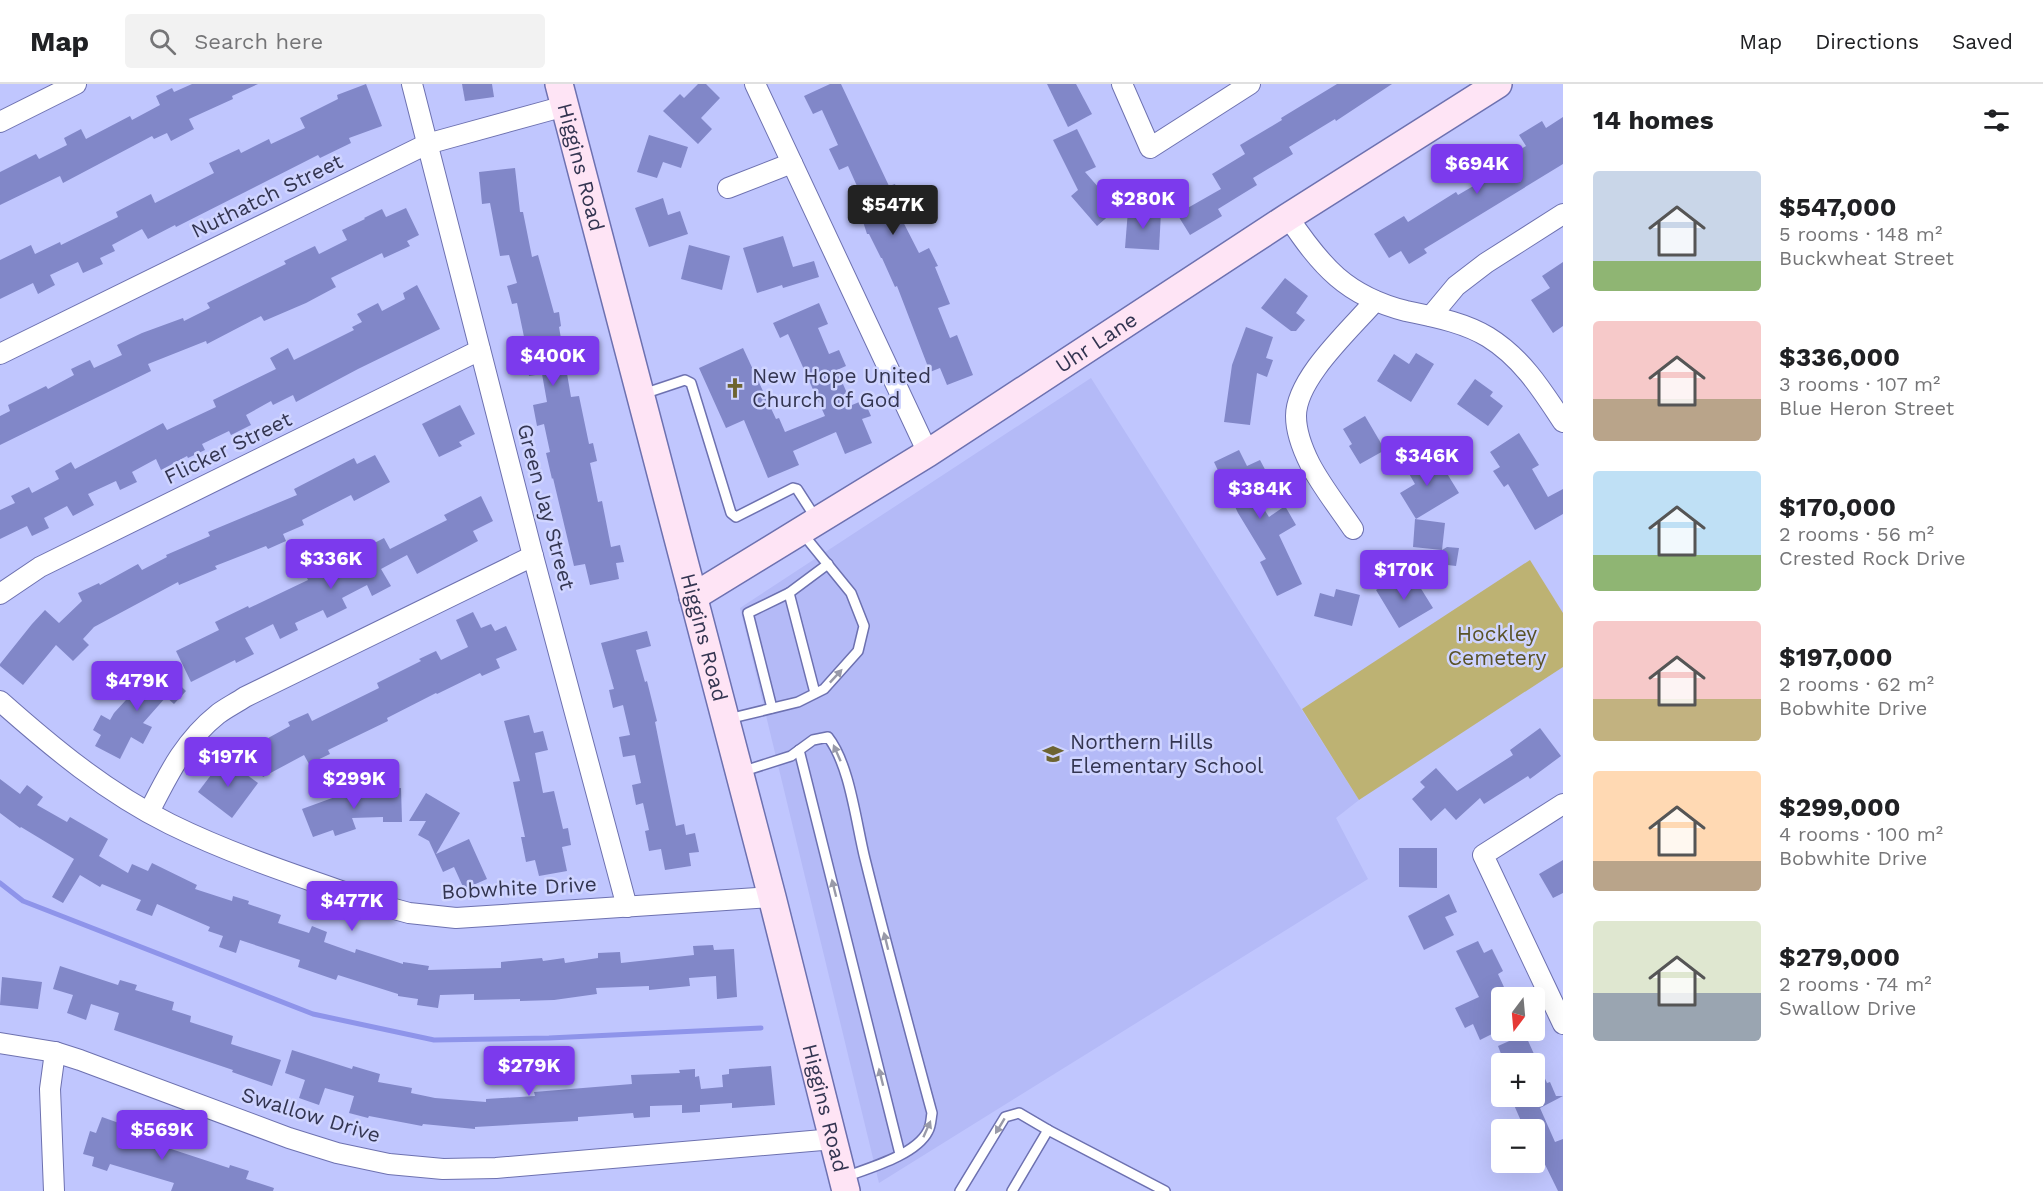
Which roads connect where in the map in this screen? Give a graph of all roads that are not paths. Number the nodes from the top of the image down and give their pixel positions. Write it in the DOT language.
graph roads {
  1 [pos="76,84"];
  2 [pos="412,84"];
  3 [pos="755,84"];
  4 [pos="1122,84"];
  5 [pos="1250,84"];
  6 [pos="1498,84"];
  7 [pos="562,95"];
  8 [pos="0,122"];
  9 [pos="427,144"];
  10 [pos="792,163"];
  11 [pos="728,188"];
  12 [pos="1563,214"];
  13 [pos="1288,217"];
  14 [pos="1376,301"];
  15 [pos="1431,316"];
  16 [pos="480,350"];
  17 [pos="0,354"];
  18 [pos="640,395"];
  19 [pos="1563,422"];
  20 [pos="928,453"];
  21 [pos="810,526"];
  22 [pos="1353,529"];
  23 [pos="533,556"];
  24 [pos="828,564"];
  25 [pos="789,593"];
  26 [pos="0,594"];
  27 [pos="693,597"];
  28 [pos="815,693"];
  29 [pos="0,701"];
  30 [pos="772,708"];
  31 [pos="726,720"];
  32 [pos="799,750"];
  33 [pos="740,772"];
  34 [pos="1563,804"];
  35 [pos="149,812"];
  36 [pos="772,897"];
  37 [pos="627,907"];
  38 [pos="1563,1024"];
  39 [pos="0,1043"];
  40 [pos="55,1052"];
  41 [pos="1048,1131"];
  42 [pos="834,1139"];
  43 [pos="900,1154"];
  44 [pos="845,1184"];
  45 [pos="54,1191"];
  46 [pos="960,1191"];
  47 [pos="1012,1191"];
  48 [pos="1165,1191"];
  1 -- 8 [label="street"];
  2 -- 9 [label="street, Green Jay Street"];
  3 -- 10 [label="street"];
  4 -- 5 [label="street"];
  6 -- 13 [label="street, Uhr Lane"];
  7 -- 9 [label="street, Nuthatch Street"];
  7 -- 18 [label="street, Higgins Road"];
  9 -- 16 [label="street, Green Jay Street"];
  9 -- 17 [label="street, Nuthatch Street"];
  10 -- 11 [label="street"];
  10 -- 20 [label="street"];
  12 -- 15 [label="street"];
  13 -- 14 [label="street"];
  13 -- 20 [label="street, Uhr Lane"];
  14 -- 15 [label="street"];
  14 -- 22 [label="street"];
  15 -- 19 [label="street"];
  16 -- 23 [label="street, Green Jay Street"];
  16 -- 26 [label="street, Flicker Street"];
  18 -- 21 [label="lane"];
  18 -- 27 [label="street, Higgins Road"];
  20 -- 21 [label="street, Uhr Lane"];
  21 -- 24 [label="lane"];
  21 -- 27 [label="street, Uhr Lane"];
  23 -- 35 [label="street"];
  23 -- 37 [label="street, Green Jay Street"];
  24 -- 25 [label="lane"];
  28 -- 24 [label="lane, one-way"];
  25 -- 28 [label="lane"];
  25 -- 30 [label="lane"];
  27 -- 31 [label="street, Higgins Road"];
  28 -- 30 [label="lane"];
  29 -- 35 [label="street, Bobwhite Drive"];
  30 -- 31 [label="lane"];
  31 -- 33 [label="street, Higgins Road"];
  32 -- 33 [label="lane"];
  43 -- 32 [label="lane, one-way"];
  43 -- 32 [label="lane, one-way"];
  33 -- 36 [label="street, Higgins Road"];
  34 -- 38 [label="street"];
  35 -- 37 [label="street, Bobwhite Drive"];
  36 -- 37 [label="street, Bobwhite Drive"];
  36 -- 42 [label="street, Higgins Road"];
  39 -- 40 [label="street, Swallow Drive"];
  40 -- 42 [label="street, Swallow Drive"];
  40 -- 45 [label="street"];
  41 -- 46 [label="lane, one-way"];
  41 -- 47 [label="lane"];
  41 -- 48 [label="lane"];
  42 -- 44 [label="street, Higgins Road"];
  43 -- 44 [label="lane"];
}
